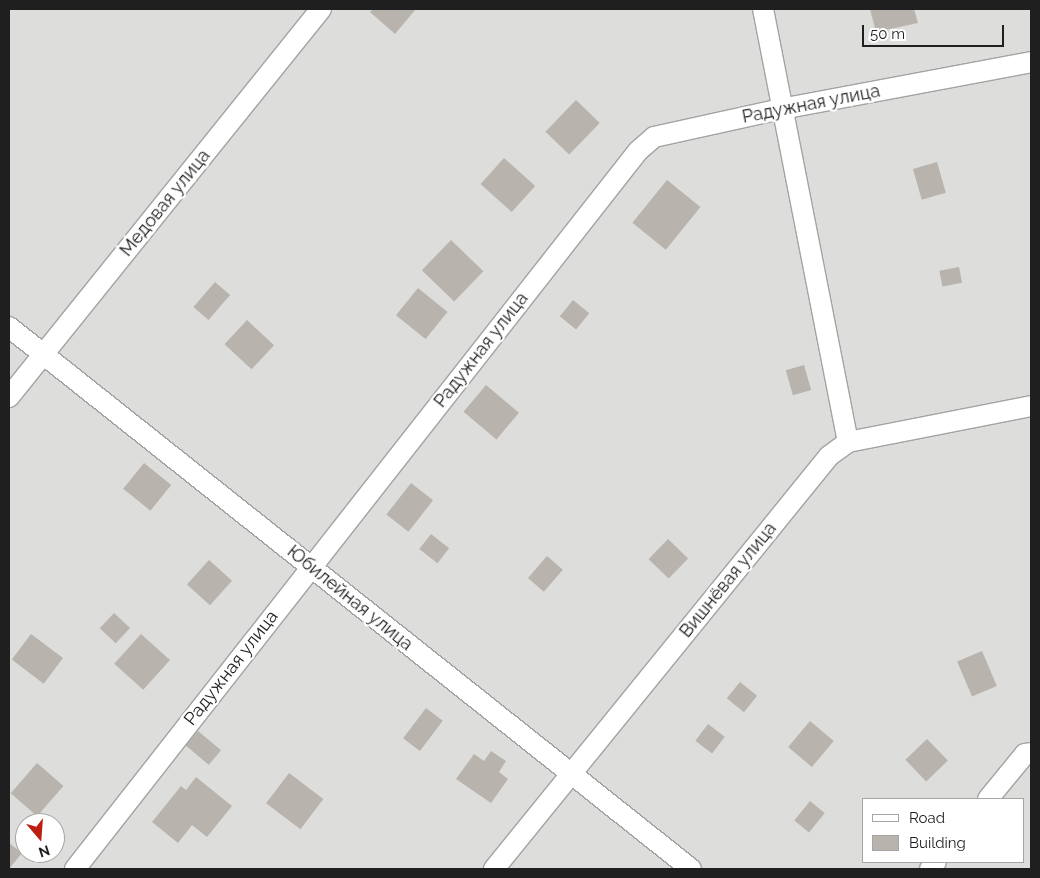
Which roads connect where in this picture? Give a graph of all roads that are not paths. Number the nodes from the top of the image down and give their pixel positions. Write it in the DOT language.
graph roads {
  1 [pos="321,9"];
  2 [pos="763,9"];
  3 [pos="1031,62"];
  4 [pos="781,109"];
  5 [pos="9,327"];
  6 [pos="44,352"];
  7 [pos="9,398"];
  8 [pos="1031,406"];
  9 [pos="848,442"];
  10 [pos="310,566"];
  11 [pos="1031,753"];
  12 [pos="571,775"];
  13 [pos="989,798"];
  14 [pos="74,869"];
  15 [pos="494,869"];
  16 [pos="691,869"];
  1 -- 6 [label="street, Медовая улица"];
  2 -- 4 [label="street"];
  3 -- 4 [label="street, Радужная улица"];
  4 -- 9 [label="street"];
  4 -- 10 [label="street, Радужная улица"];
  5 -- 6 [label="street, Юбилейная улица"];
  6 -- 7 [label="street, Медовая улица"];
  6 -- 10 [label="street, Юбилейная улица"];
  8 -- 9 [label="street, Вишнёвая улица"];
  9 -- 12 [label="street, Вишнёвая улица"];
  10 -- 12 [label="street, Юбилейная улица"];
  10 -- 14 [label="street, Радужная улица"];
  11 -- 13 [label="street"];
  12 -- 15 [label="street, Вишнёвая улица"];
  12 -- 16 [label="street, Юбилейная улица"];
}
